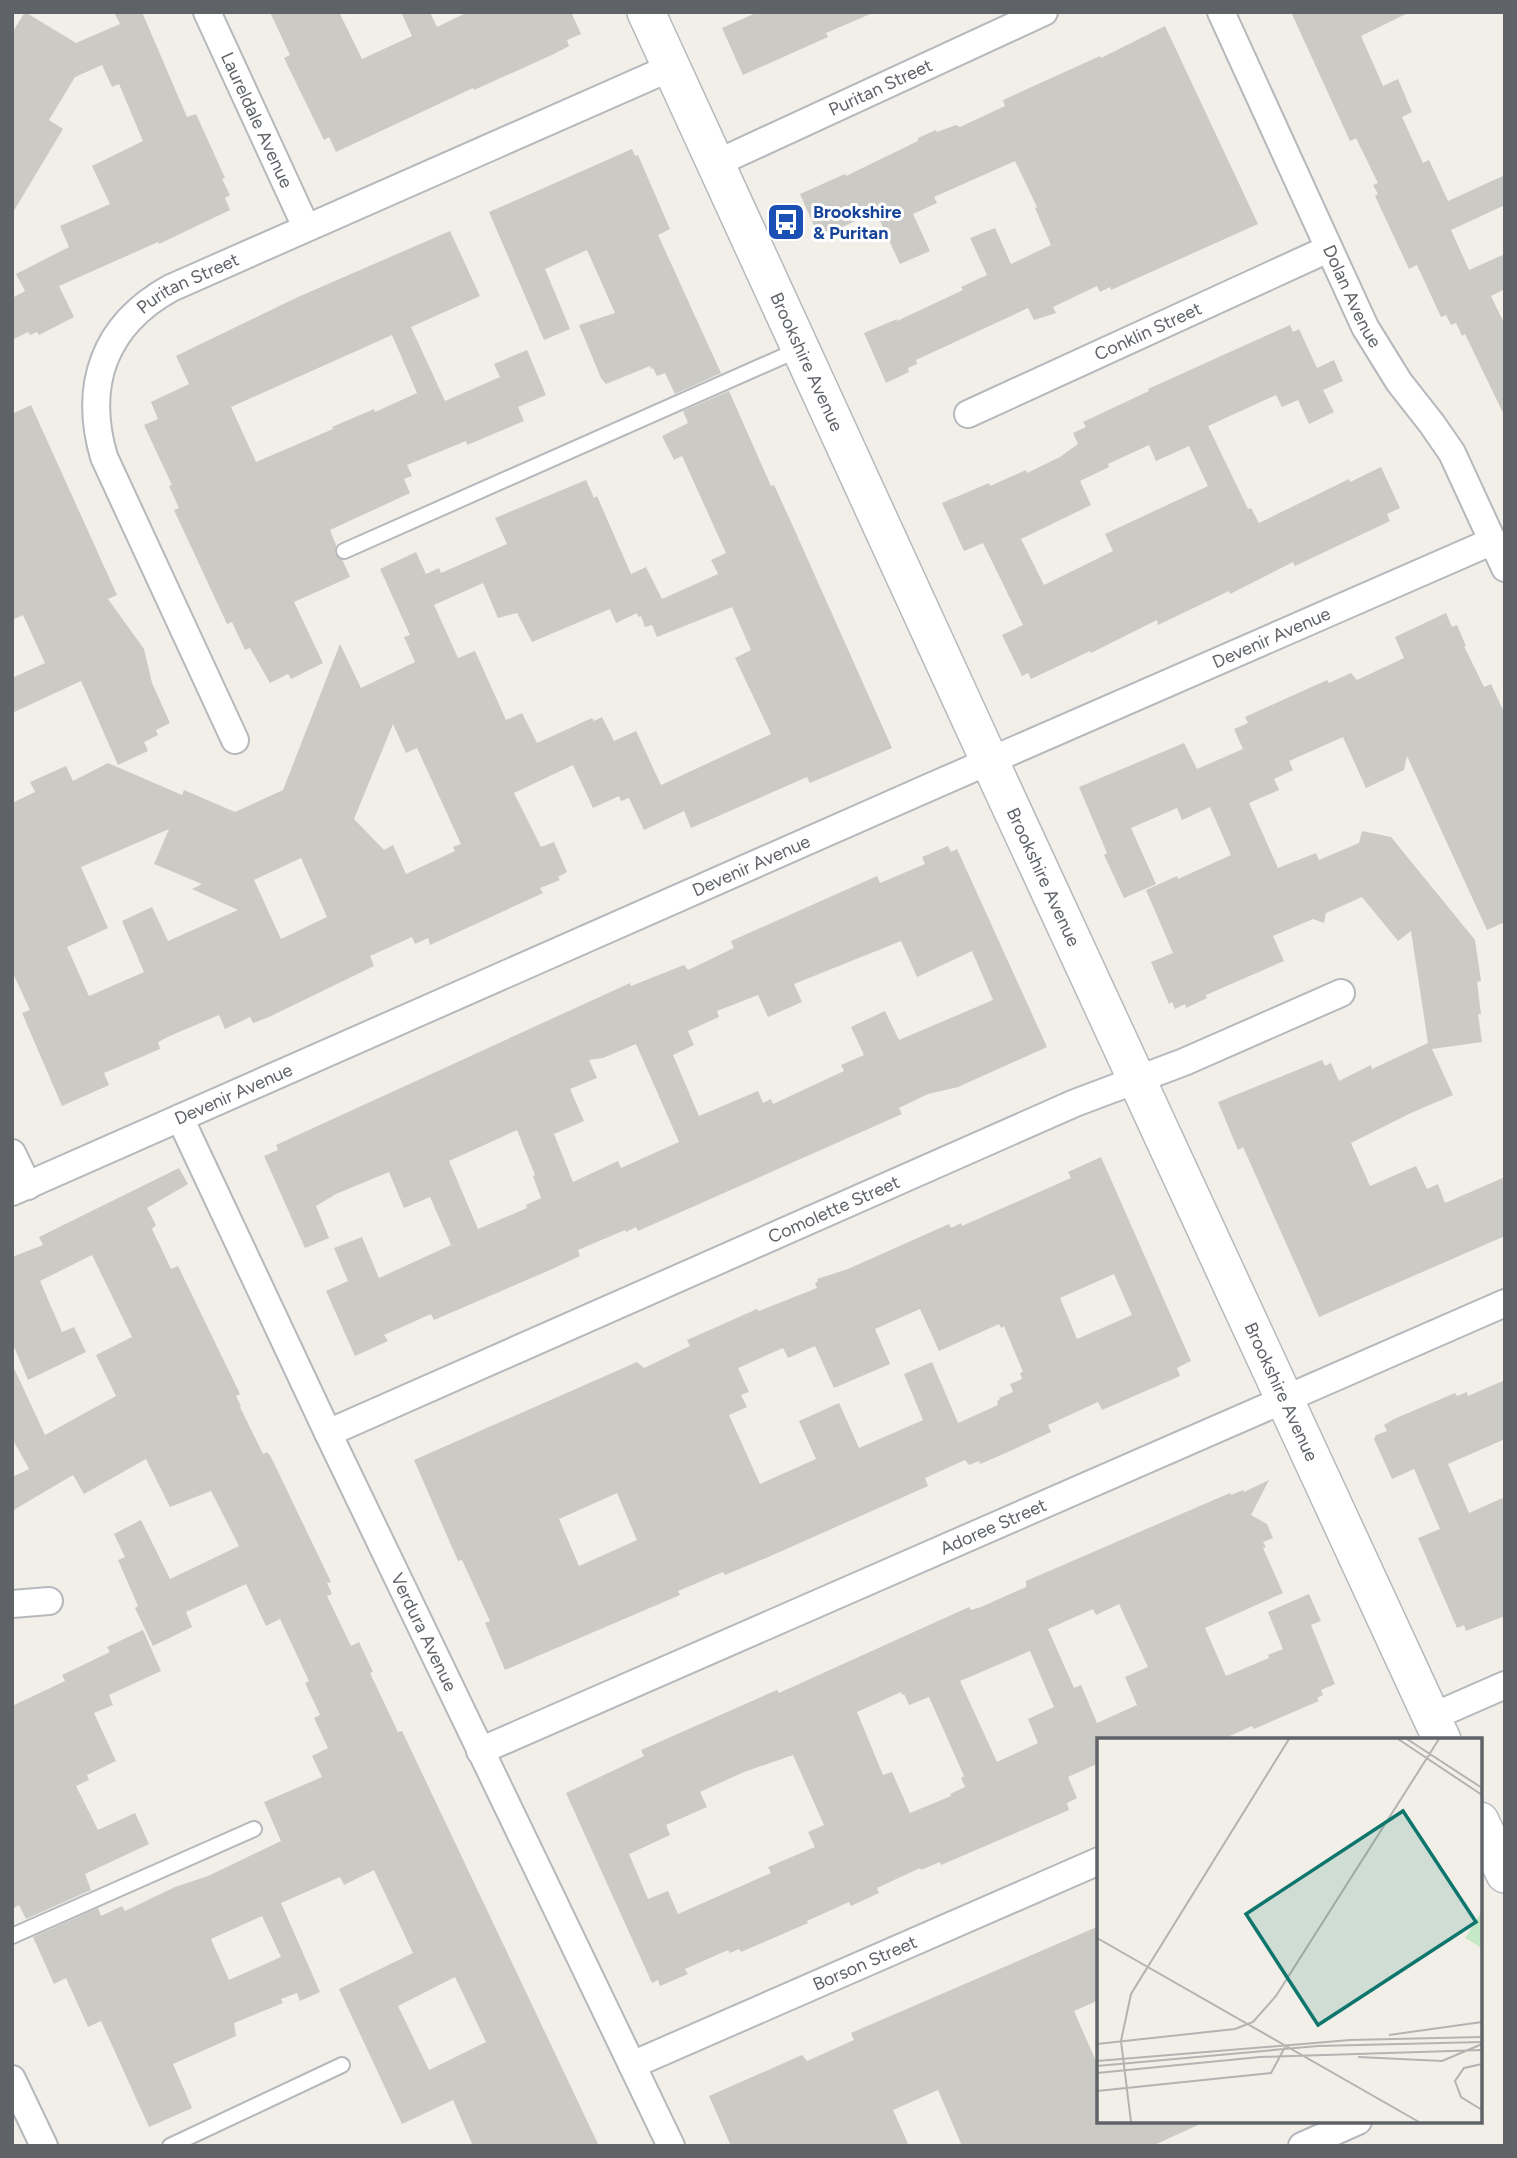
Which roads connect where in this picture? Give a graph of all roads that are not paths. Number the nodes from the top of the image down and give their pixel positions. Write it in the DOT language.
graph roads {
  1 [pos="206,12"];
  2 [pos="646,12"];
  3 [pos="1044,12"];
  4 [pos="1220,12"];
  5 [pos="672,67"];
  6 [pos="717,163"];
  7 [pos="306,227"];
  8 [pos="1328,249"];
  9 [pos="801,348"];
  10 [pos="968,414"];
  11 [pos="1493,541"];
  12 [pos="344,551"];
  13 [pos="1505,568"];
  14 [pos="235,740"];
  15 [pos="990,762"];
  16 [pos="1341,993"];
  17 [pos="1136,1079"];
  18 [pos="180,1118"];
  19 [pos="12,1153"];
  20 [pos="20,1189"];
  21 [pos="1505,1303"];
  22 [pos="1286,1399"];
  23 [pos="328,1433"];
  24 [pos="49,1601"];
  25 [pos="12,1604"];
  26 [pos="1505,1685"];
  27 [pos="1437,1728"];
  28 [pos="480,1751"];
  29 [pos="1482,1825"];
  30 [pos="254,1829"];
  31 [pos="1097,1862"];
  32 [pos="1505,1874"];
  33 [pos="12,1936"];
  34 [pos="342,2064"];
  35 [pos="632,2065"];
  36 [pos="12,2079"];
  37 [pos="1354,2123"];
  38 [pos="44,2146"];
  39 [pos="170,2146"];
  40 [pos="671,2146"];
  41 [pos="1302,2146"];
  1 -- 7 [label="street, Laureldale Avenue"];
  2 -- 5 [label="street, Brookshire Avenue"];
  3 -- 6 [label="street, Puritan Street"];
  4 -- 8 [label="street, Dolan Avenue"];
  5 -- 6 [label="street, Brookshire Avenue"];
  5 -- 7 [label="street, Puritan Street"];
  6 -- 9 [label="street, Brookshire Avenue"];
  7 -- 14 [label="street, Puritan Street"];
  8 -- 10 [label="street, Conklin Street"];
  8 -- 11 [label="street, Dolan Avenue"];
  9 -- 12 [label="lane"];
  9 -- 15 [label="street, Brookshire Avenue"];
  11 -- 13 [label="street, Dolan Avenue"];
  11 -- 15 [label="street, Devenir Avenue"];
  15 -- 17 [label="street, Brookshire Avenue"];
  15 -- 18 [label="street, Devenir Avenue"];
  16 -- 17 [label="street, Comolette Street"];
  17 -- 22 [label="street, Brookshire Avenue"];
  17 -- 23 [label="street, Comolette Street"];
  18 -- 20 [label="street, Devenir Avenue"];
  18 -- 23 [label="street, Verdura Avenue"];
  19 -- 20 [label="street"];
  21 -- 22 [label="street, Adoree Street"];
  22 -- 27 [label="street, Brookshire Avenue"];
  22 -- 28 [label="street, Adoree Street"];
  23 -- 28 [label="street, Verdura Avenue"];
  24 -- 25 [label="street"];
  26 -- 27 [label="street"];
  28 -- 35 [label="street, Verdura Avenue"];
  29 -- 32 [label="street"];
  30 -- 33 [label="lane"];
  31 -- 35 [label="street, Borson Street"];
  34 -- 39 [label="lane"];
  35 -- 40 [label="street, Verdura Avenue"];
  36 -- 38 [label="street"];
  37 -- 41 [label="street"];
}
